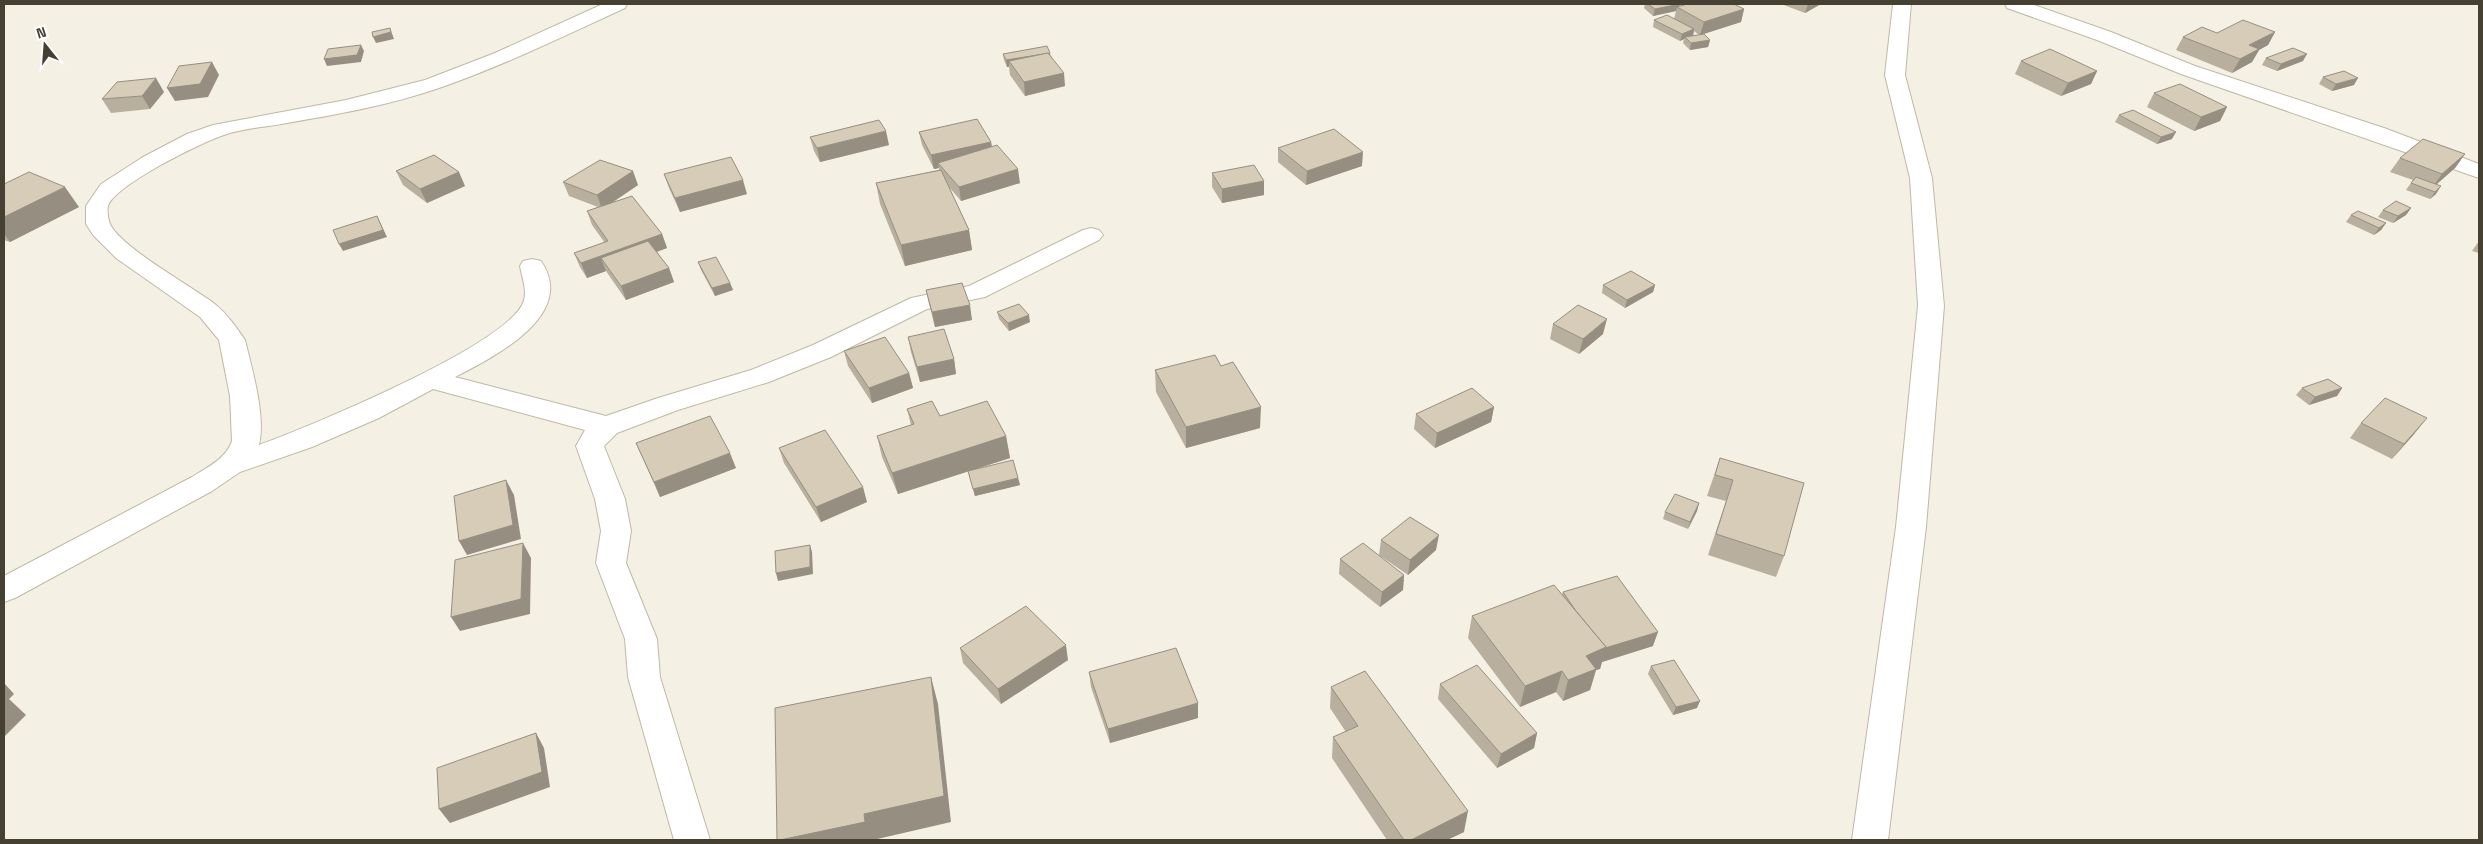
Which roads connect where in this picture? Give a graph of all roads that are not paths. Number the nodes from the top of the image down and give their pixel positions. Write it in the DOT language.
graph roads {
  1 [pos="618,4"];
  2 [pos="1902,4"];
  3 [pos="2014,4"];
  4 [pos="2479,171"];
  5 [pos="1091,235"];
  6 [pos="532,266"];
  7 [pos="432,380"];
  8 [pos="607,426"];
  9 [pos="233,464"];
  10 [pos="4,590"];
  11 [pos="692,840"];
  12 [pos="1870,840"];
  1 -- 9 [label="street"];
  2 -- 12 [label="street"];
  3 -- 4 [label="street"];
  5 -- 8 [label="street"];
  6 -- 7 [label="street"];
  7 -- 8 [label="street"];
  7 -- 9 [label="street"];
  8 -- 11 [label="street"];
  9 -- 10 [label="street"];
}
